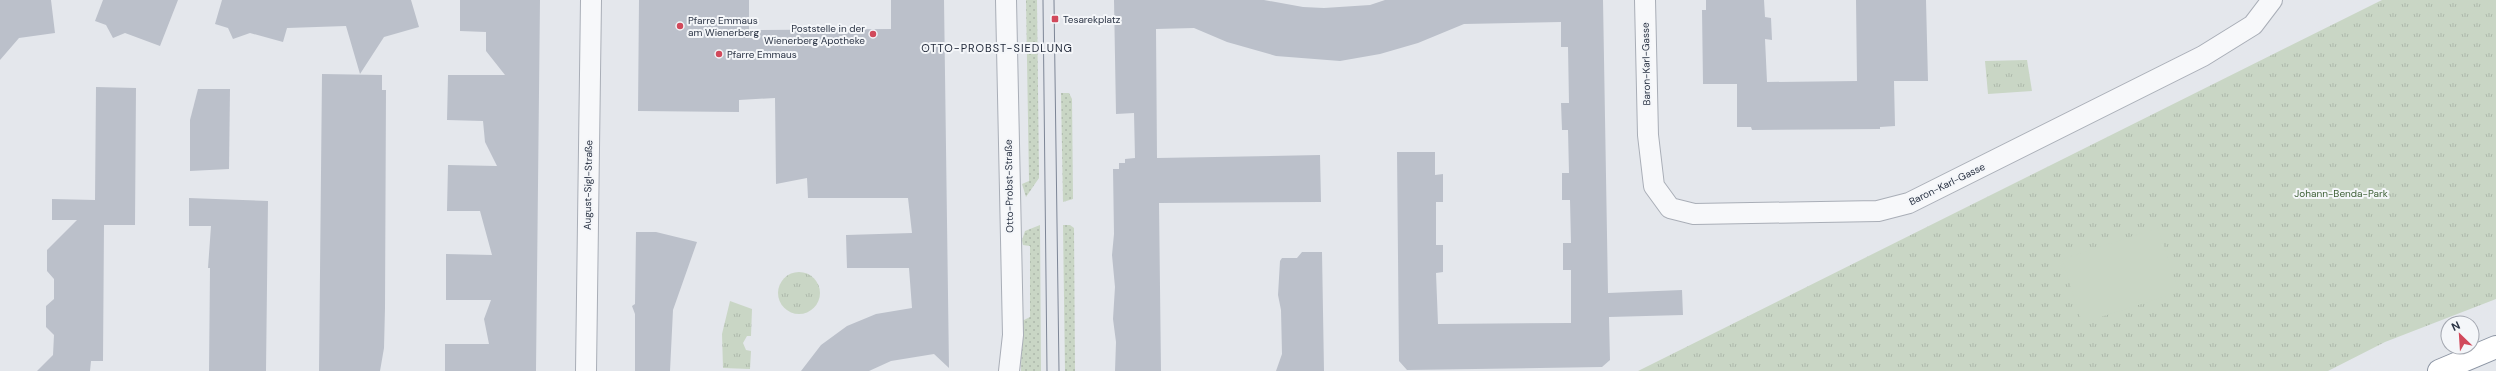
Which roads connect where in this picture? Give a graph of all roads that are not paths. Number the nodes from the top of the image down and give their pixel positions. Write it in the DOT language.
graph roads {
  1 [pos="591,0"];
  2 [pos="1006,0"];
  3 [pos="1645,0"];
  4 [pos="2272,0"];
  5 [pos="2496,347"];
  6 [pos="586,371"];
  7 [pos="1009,371"];
  8 [pos="2439,371"];
  1 -- 6 [label="street, August-Sigl-Straße"];
  2 -- 7 [label="street, Otto-Probst-Straße"];
  3 -- 4 [label="street, Baron-Karl-Gasse"];
  5 -- 8 [label="highway"];
}
